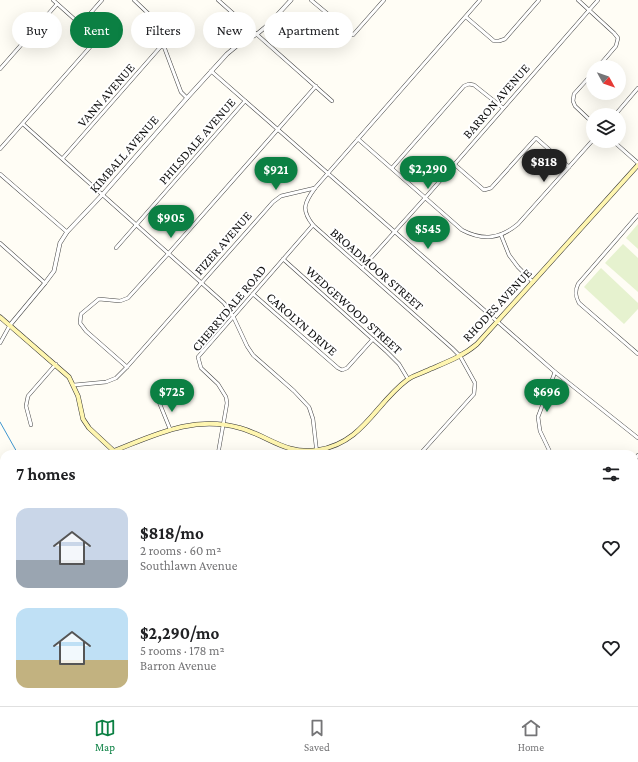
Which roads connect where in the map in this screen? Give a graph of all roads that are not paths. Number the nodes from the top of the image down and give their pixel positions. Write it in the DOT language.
graph roads {
  1 [pos="53,0"];
  2 [pos="102,0"];
  3 [pos="134,0"];
  4 [pos="218,0"];
  5 [pos="291,0"];
  6 [pos="311,0"];
  7 [pos="384,0"];
  8 [pos="480,0"];
  9 [pos="539,0"];
  10 [pos="578,0"];
  11 [pos="598,0"];
  12 [pos="58,4"];
  13 [pos="590,10"];
  14 [pos="92,12"];
  15 [pos="147,12"];
  16 [pos="70,14"];
  17 [pos="466,17"];
  18 [pos="257,34"];
  19 [pos="89,48"];
  20 [pos="159,48"];
  21 [pos="164,48"];
  22 [pos="604,60"];
  23 [pos="0,69"];
  24 [pos="211,71"];
  25 [pos="586,81"];
  26 [pos="316,86"];
  27 [pos="638,88"];
  28 [pos="187,98"];
  29 [pos="245,101"];
  30 [pos="332,101"];
  31 [pos="503,108"];
  32 [pos="621,108"];
  33 [pos="586,116"];
  34 [pos="23,124"];
  35 [pos="279,130"];
  36 [pos="358,139"];
  37 [pos="586,148"];
  38 [pos="621,148"];
  39 [pos="0,149"];
  40 [pos="63,158"];
  41 [pos="454,164"];
  42 [pos="638,164"];
  43 [pos="569,167"];
  44 [pos="392,168"];
  45 [pos="0,174"];
  46 [pos="328,174"];
  47 [pos="315,188"];
  48 [pos="103,194"];
  49 [pos="425,198"];
  50 [pos="638,215"];
  51 [pos="136,224"];
  52 [pos="313,225"];
  53 [pos="394,231"];
  54 [pos="67,232"];
  55 [pos="501,235"];
  56 [pos="0,244"];
  57 [pos="116,248"];
  58 [pos="168,254"];
  59 [pos="283,259"];
  60 [pos="362,268"];
  61 [pos="533,282"];
  62 [pos="45,283"];
  63 [pos="202,283"];
  64 [pos="253,294"];
  65 [pos="233,316"];
  66 [pos="0,317"];
  67 [pos="497,321"];
  68 [pos="10,325"];
  69 [pos="373,339"];
  70 [pos="0,343"];
  71 [pos="638,354"];
  72 [pos="460,356"];
  73 [pos="56,364"];
  74 [pos="127,367"];
  75 [pos="556,372"];
  76 [pos="408,379"];
  77 [pos="74,385"];
  78 [pos="159,402"];
  79 [pos="224,424"];
  80 [pos="31,425"];
  81 [pos="170,429"];
  82 [pos="638,438"];
  83 [pos="114,450"];
  84 [pos="121,450"];
  85 [pos="219,450"];
  86 [pos="296,450"];
  87 [pos="317,450"];
  88 [pos="322,450"];
  89 [pos="424,450"];
  90 [pos="549,450"];
  1 -- 12 [label="street"];
  2 -- 14 [label="street"];
  3 -- 15 [label="street"];
  4 -- 18 [label="street"];
  5 -- 18 [label="street, KIMBALL AVENUE"];
  6 -- 7 [label="street"];
  8 -- 17 [label="street"];
  9 -- 17 [label="street"];
  10 -- 13 [label="street"];
  11 -- 13 [label="street, BARRON AVENUE"];
  12 -- 16 [label="street"];
  12 -- 23 [label="street"];
  13 -- 22 [label="street"];
  13 -- 31 [label="street, BARRON AVENUE"];
  17 -- 36 [label="street"];
  18 -- 24 [label="street, KIMBALL AVENUE"];
  18 -- 26 [label="street"];
  19 -- 34 [label="street"];
  20 -- 40 [label="street, VANN AVENUE"];
  21 -- 28 [label="street"];
  24 -- 28 [label="street, KIMBALL AVENUE"];
  24 -- 29 [label="street"];
  25 -- 33 [label="street"];
  26 -- 30 [label="street"];
  26 -- 35 [label="street"];
  27 -- 32 [label="street"];
  28 -- 48 [label="street, KIMBALL AVENUE"];
  29 -- 35 [label="street"];
  29 -- 51 [label="street, PHILSDALE AVENUE"];
  31 -- 41 [label="street, BARRON AVENUE"];
  31 -- 44 [label="street"];
  34 -- 39 [label="street"];
  34 -- 40 [label="street"];
  35 -- 46 [label="street"];
  35 -- 58 [label="street"];
  36 -- 44 [label="street"];
  36 -- 46 [label="street"];
  37 -- 43 [label="street"];
  38 -- 42 [label="street"];
  40 -- 48 [label="street"];
  41 -- 43 [label="street"];
  41 -- 49 [label="street, BARRON AVENUE"];
  42 -- 61 [label="main road, RHODES AVENUE"];
  43 -- 55 [label="street"];
  44 -- 49 [label="street"];
  45 -- 54 [label="street"];
  46 -- 47 [label="street"];
  46 -- 53 [label="street"];
  47 -- 52 [label="street, BROADMOOR STREET"];
  47 -- 63 [label="street, FIZER AVENUE"];
  48 -- 51 [label="street"];
  48 -- 54 [label="street, KIMBALL AVENUE"];
  49 -- 53 [label="street, BARRON AVENUE"];
  49 -- 55 [label="street"];
  50 -- 71 [label="street"];
  51 -- 57 [label="street, PHILSDALE AVENUE"];
  51 -- 58 [label="street"];
  52 -- 59 [label="street, CHERRYDALE ROAD"];
  52 -- 60 [label="street, BROADMOOR STREET"];
  53 -- 60 [label="street, BARRON AVENUE"];
  53 -- 67 [label="street"];
  54 -- 62 [label="street, KIMBALL AVENUE"];
  55 -- 61 [label="street"];
  56 -- 62 [label="street"];
  58 -- 63 [label="street"];
  58 -- 74 [label="street"];
  59 -- 64 [label="street, CHERRYDALE ROAD"];
  59 -- 69 [label="street, WEDGEWOOD STREET"];
  60 -- 72 [label="street, BROADMOOR STREET"];
  61 -- 67 [label="main road, RHODES AVENUE"];
  62 -- 68 [label="street, KIMBALL AVENUE"];
  63 -- 65 [label="street"];
  63 -- 74 [label="street, FIZER AVENUE"];
  64 -- 65 [label="street, CHERRYDALE ROAD"];
  64 -- 69 [label="street, CAROLYN DRIVE"];
  65 -- 79 [label="street, CHERRYDALE ROAD"];
  65 -- 87 [label="street"];
  66 -- 68 [label="main road"];
  67 -- 72 [label="main road, RHODES AVENUE"];
  67 -- 75 [label="street"];
  68 -- 70 [label="street, KIMBALL AVENUE"];
  68 -- 73 [label="main road"];
  69 -- 76 [label="street, WEDGEWOOD STREET"];
  72 -- 76 [label="main road, RHODES AVENUE"];
  72 -- 89 [label="street, BROADMOOR STREET"];
  73 -- 77 [label="main road"];
  73 -- 80 [label="street"];
  74 -- 77 [label="street, FIZER AVENUE"];
  75 -- 82 [label="street"];
  75 -- 90 [label="street"];
  76 -- 88 [label="main road, RHODES AVENUE"];
  77 -- 83 [label="main road"];
  78 -- 81 [label="street"];
  79 -- 81 [label="main road, RHODES AVENUE"];
  79 -- 85 [label="street, CHERRYDALE ROAD"];
  79 -- 86 [label="main road, RHODES AVENUE"];
  81 -- 84 [label="main road, RHODES AVENUE"];
}
